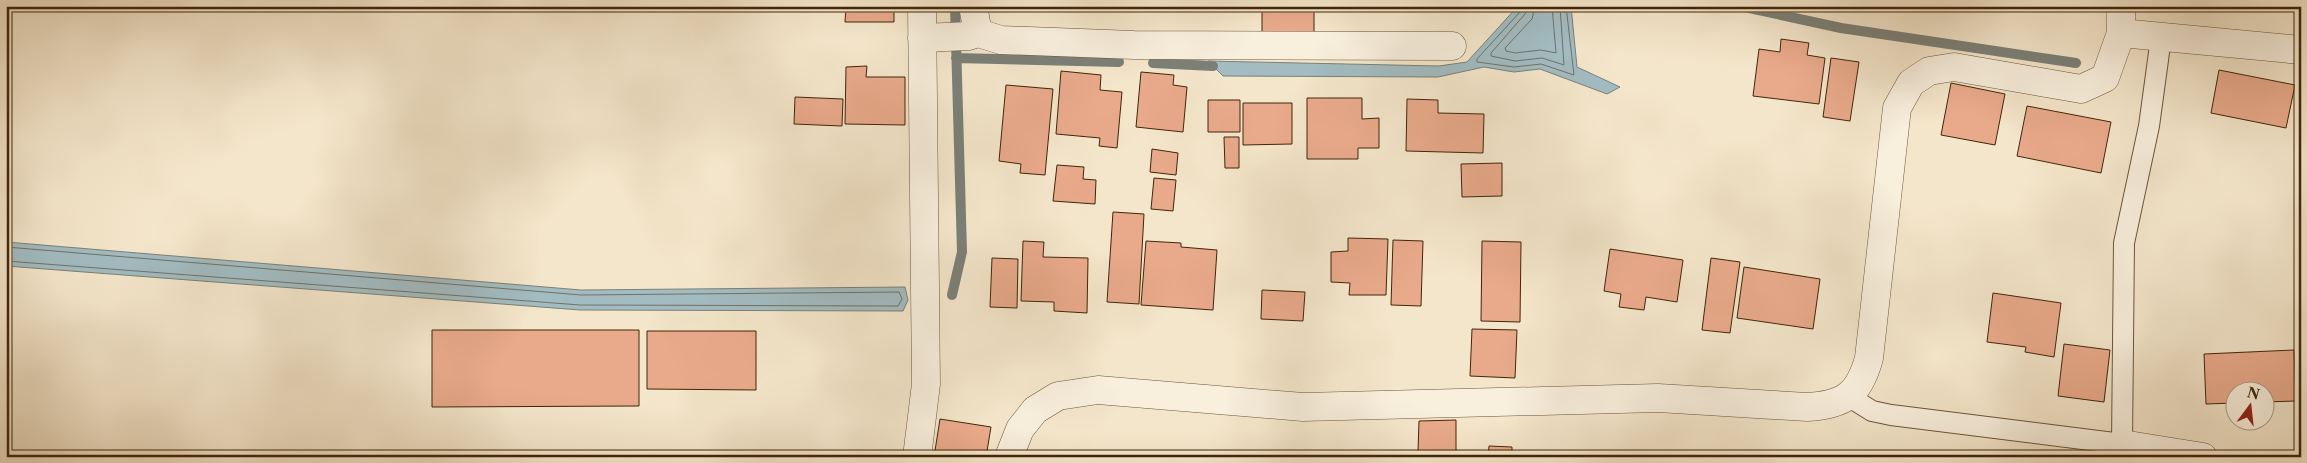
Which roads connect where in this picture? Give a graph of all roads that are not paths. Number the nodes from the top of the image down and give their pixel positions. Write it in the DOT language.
graph roads {
  1 [pos="922,6"];
  2 [pos="973,6"];
  3 [pos="2121,6"];
  4 [pos="2121,33"];
  5 [pos="973,35"];
  6 [pos="932,37"];
  7 [pos="2161,38"];
  8 [pos="1452,46"];
  9 [pos="2301,50"];
  10 [pos="1848,396"];
  11 [pos="2122,444"];
  12 [pos="917,457"];
  13 [pos="1009,457"];
  14 [pos="2203,457"];
  1 -- 6 [label="street"];
  2 -- 5 [label="street"];
  3 -- 4 [label="street"];
  4 -- 7 [label="street"];
  4 -- 10 [label="street"];
  5 -- 6 [label="street"];
  5 -- 8 [label="street"];
  6 -- 12 [label="street"];
  7 -- 9 [label="street"];
  7 -- 11 [label="lane"];
  10 -- 11 [label="lane"];
  10 -- 13 [label="street"];
  11 -- 14 [label="street"];
}
